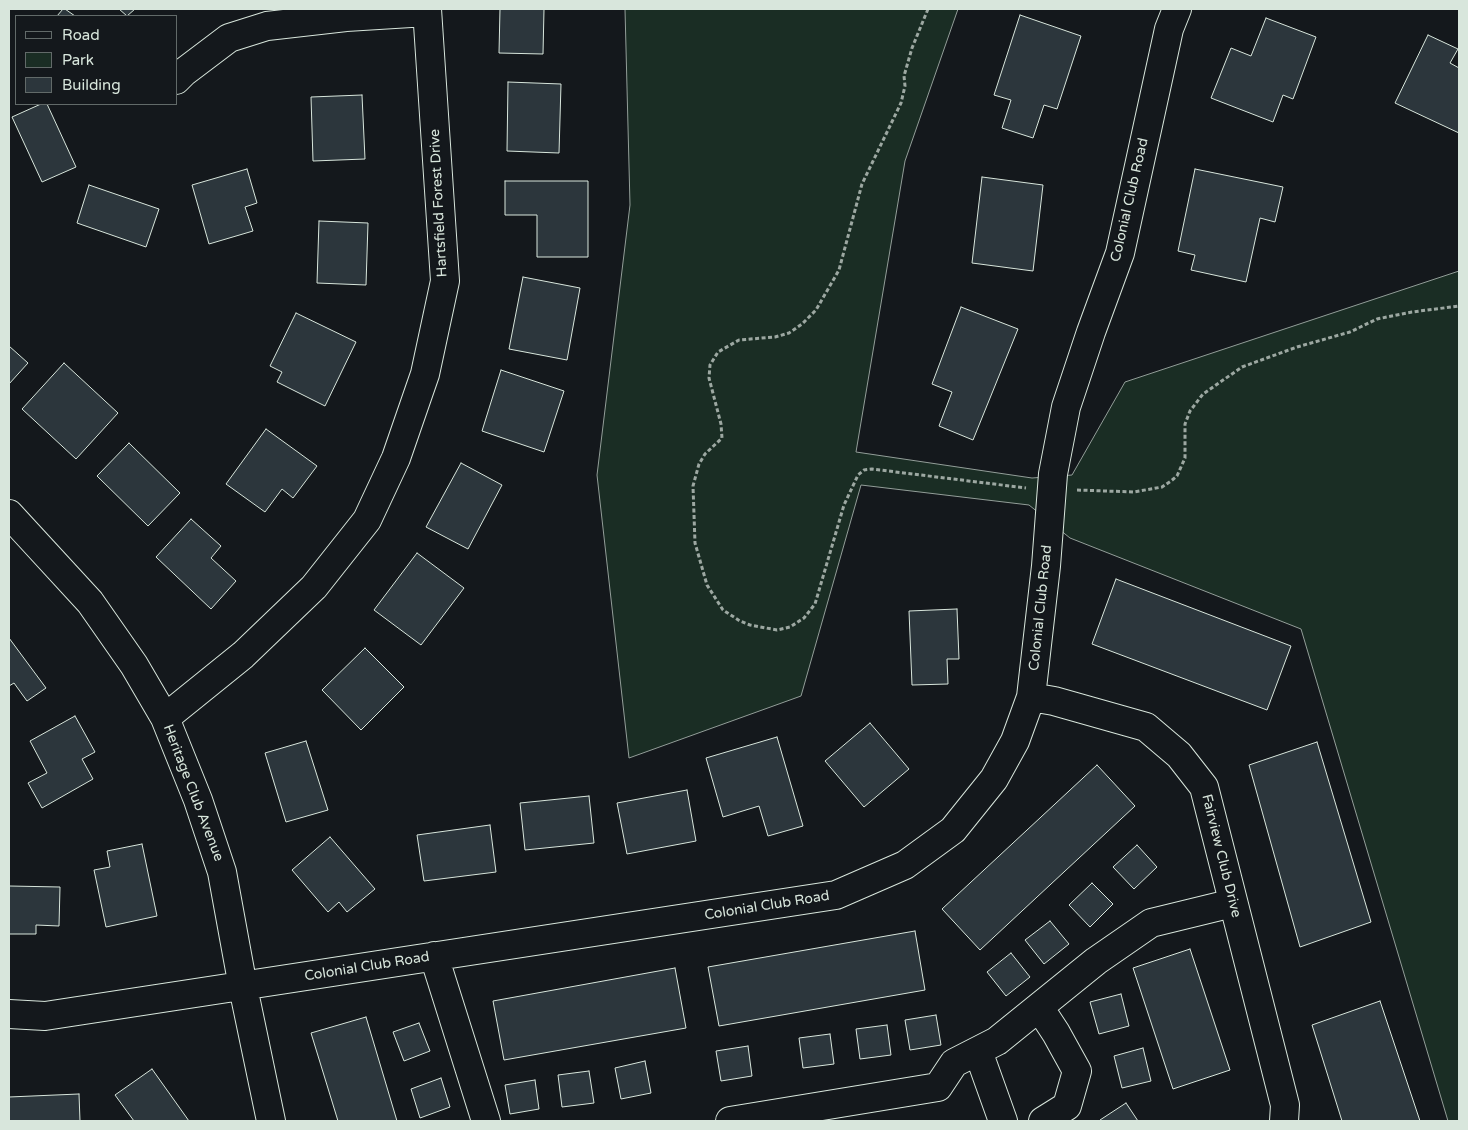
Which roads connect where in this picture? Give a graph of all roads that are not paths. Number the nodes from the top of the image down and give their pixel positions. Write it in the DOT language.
graph roads {
  1 [pos="1177,9"];
  2 [pos="427,10"];
  3 [pos="178,78"];
  4 [pos="9,514"];
  5 [pos="1031,697"];
  6 [pos="165,718"];
  7 [pos="1233,903"];
  8 [pos="434,956"];
  9 [pos="243,987"];
  10 [pos="1039,1007"];
  11 [pos="9,1014"];
  12 [pos="978,1051"];
  13 [pos="271,1121"];
  14 [pos="486,1121"];
  15 [pos="730,1121"];
  16 [pos="1003,1121"];
  17 [pos="1042,1121"];
  18 [pos="1284,1121"];
  1 -- 5 [label="street, Colonial Club Road"];
  2 -- 3 [label="street"];
  2 -- 6 [label="street, Hartsfield Forest Drive"];
  4 -- 6 [label="street, Heritage Club Avenue"];
  5 -- 7 [label="street, Fairview Club Drive"];
  5 -- 8 [label="street, Colonial Club Road"];
  6 -- 9 [label="street, Heritage Club Avenue"];
  7 -- 10 [label="street"];
  7 -- 18 [label="street, Fairview Club Drive"];
  8 -- 9 [label="street, Colonial Club Road"];
  8 -- 14 [label="street"];
  9 -- 11 [label="street, Colonial Club Road"];
  9 -- 13 [label="street, Heritage Club Avenue"];
  10 -- 12 [label="street"];
  10 -- 17 [label="street"];
  12 -- 15 [label="street"];
  12 -- 16 [label="street"];
}
